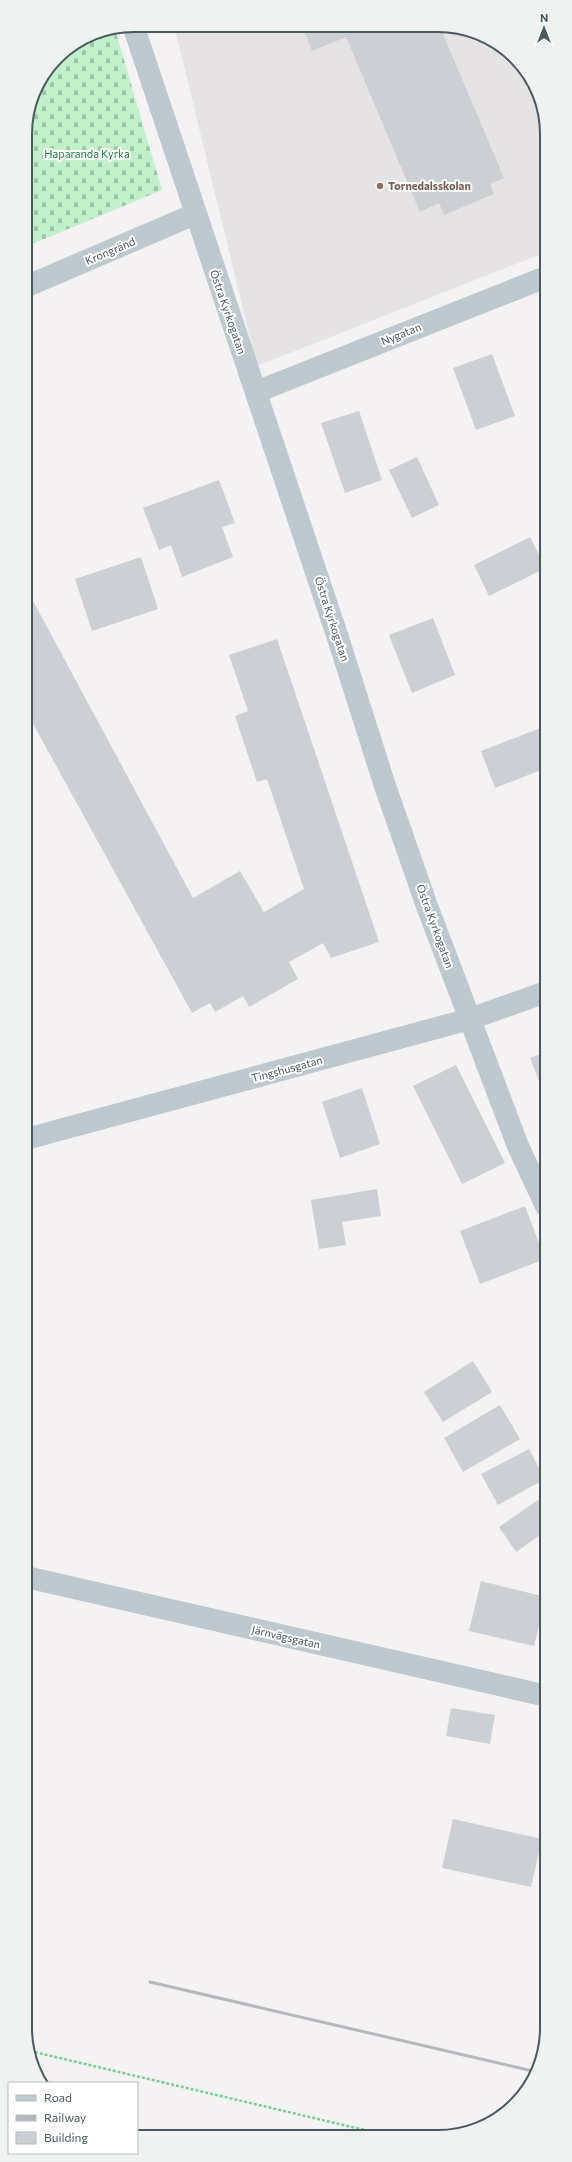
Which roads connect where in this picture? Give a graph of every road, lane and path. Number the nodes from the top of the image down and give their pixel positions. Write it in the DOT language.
graph roads {
  1 [pos="135,32"];
  2 [pos="195,214"];
  3 [pos="540,278"];
  4 [pos="32,284"];
  5 [pos="256,392"];
  6 [pos="540,994"];
  7 [pos="470,1019"];
  8 [pos="32,1138"];
  9 [pos="540,1193"];
  10 [pos="32,1578"];
  11 [pos="540,1694"];
  12 [pos="35,2053"];
  13 [pos="364,2130"];
  1 -- 2 [label="street, Östra Kyrkogatan"];
  2 -- 4 [label="street, Krongränd"];
  2 -- 5 [label="street, Östra Kyrkogatan"];
  3 -- 5 [label="street, Nygatan"];
  5 -- 7 [label="street, Östra Kyrkogatan"];
  6 -- 7 [label="street, Tingshusgatan"];
  7 -- 8 [label="street, Tingshusgatan"];
  7 -- 9 [label="street, Östra Kyrkogatan"];
  10 -- 11 [label="street, Järnvägsgatan"];
  12 -- 13 [label="path"];
}
